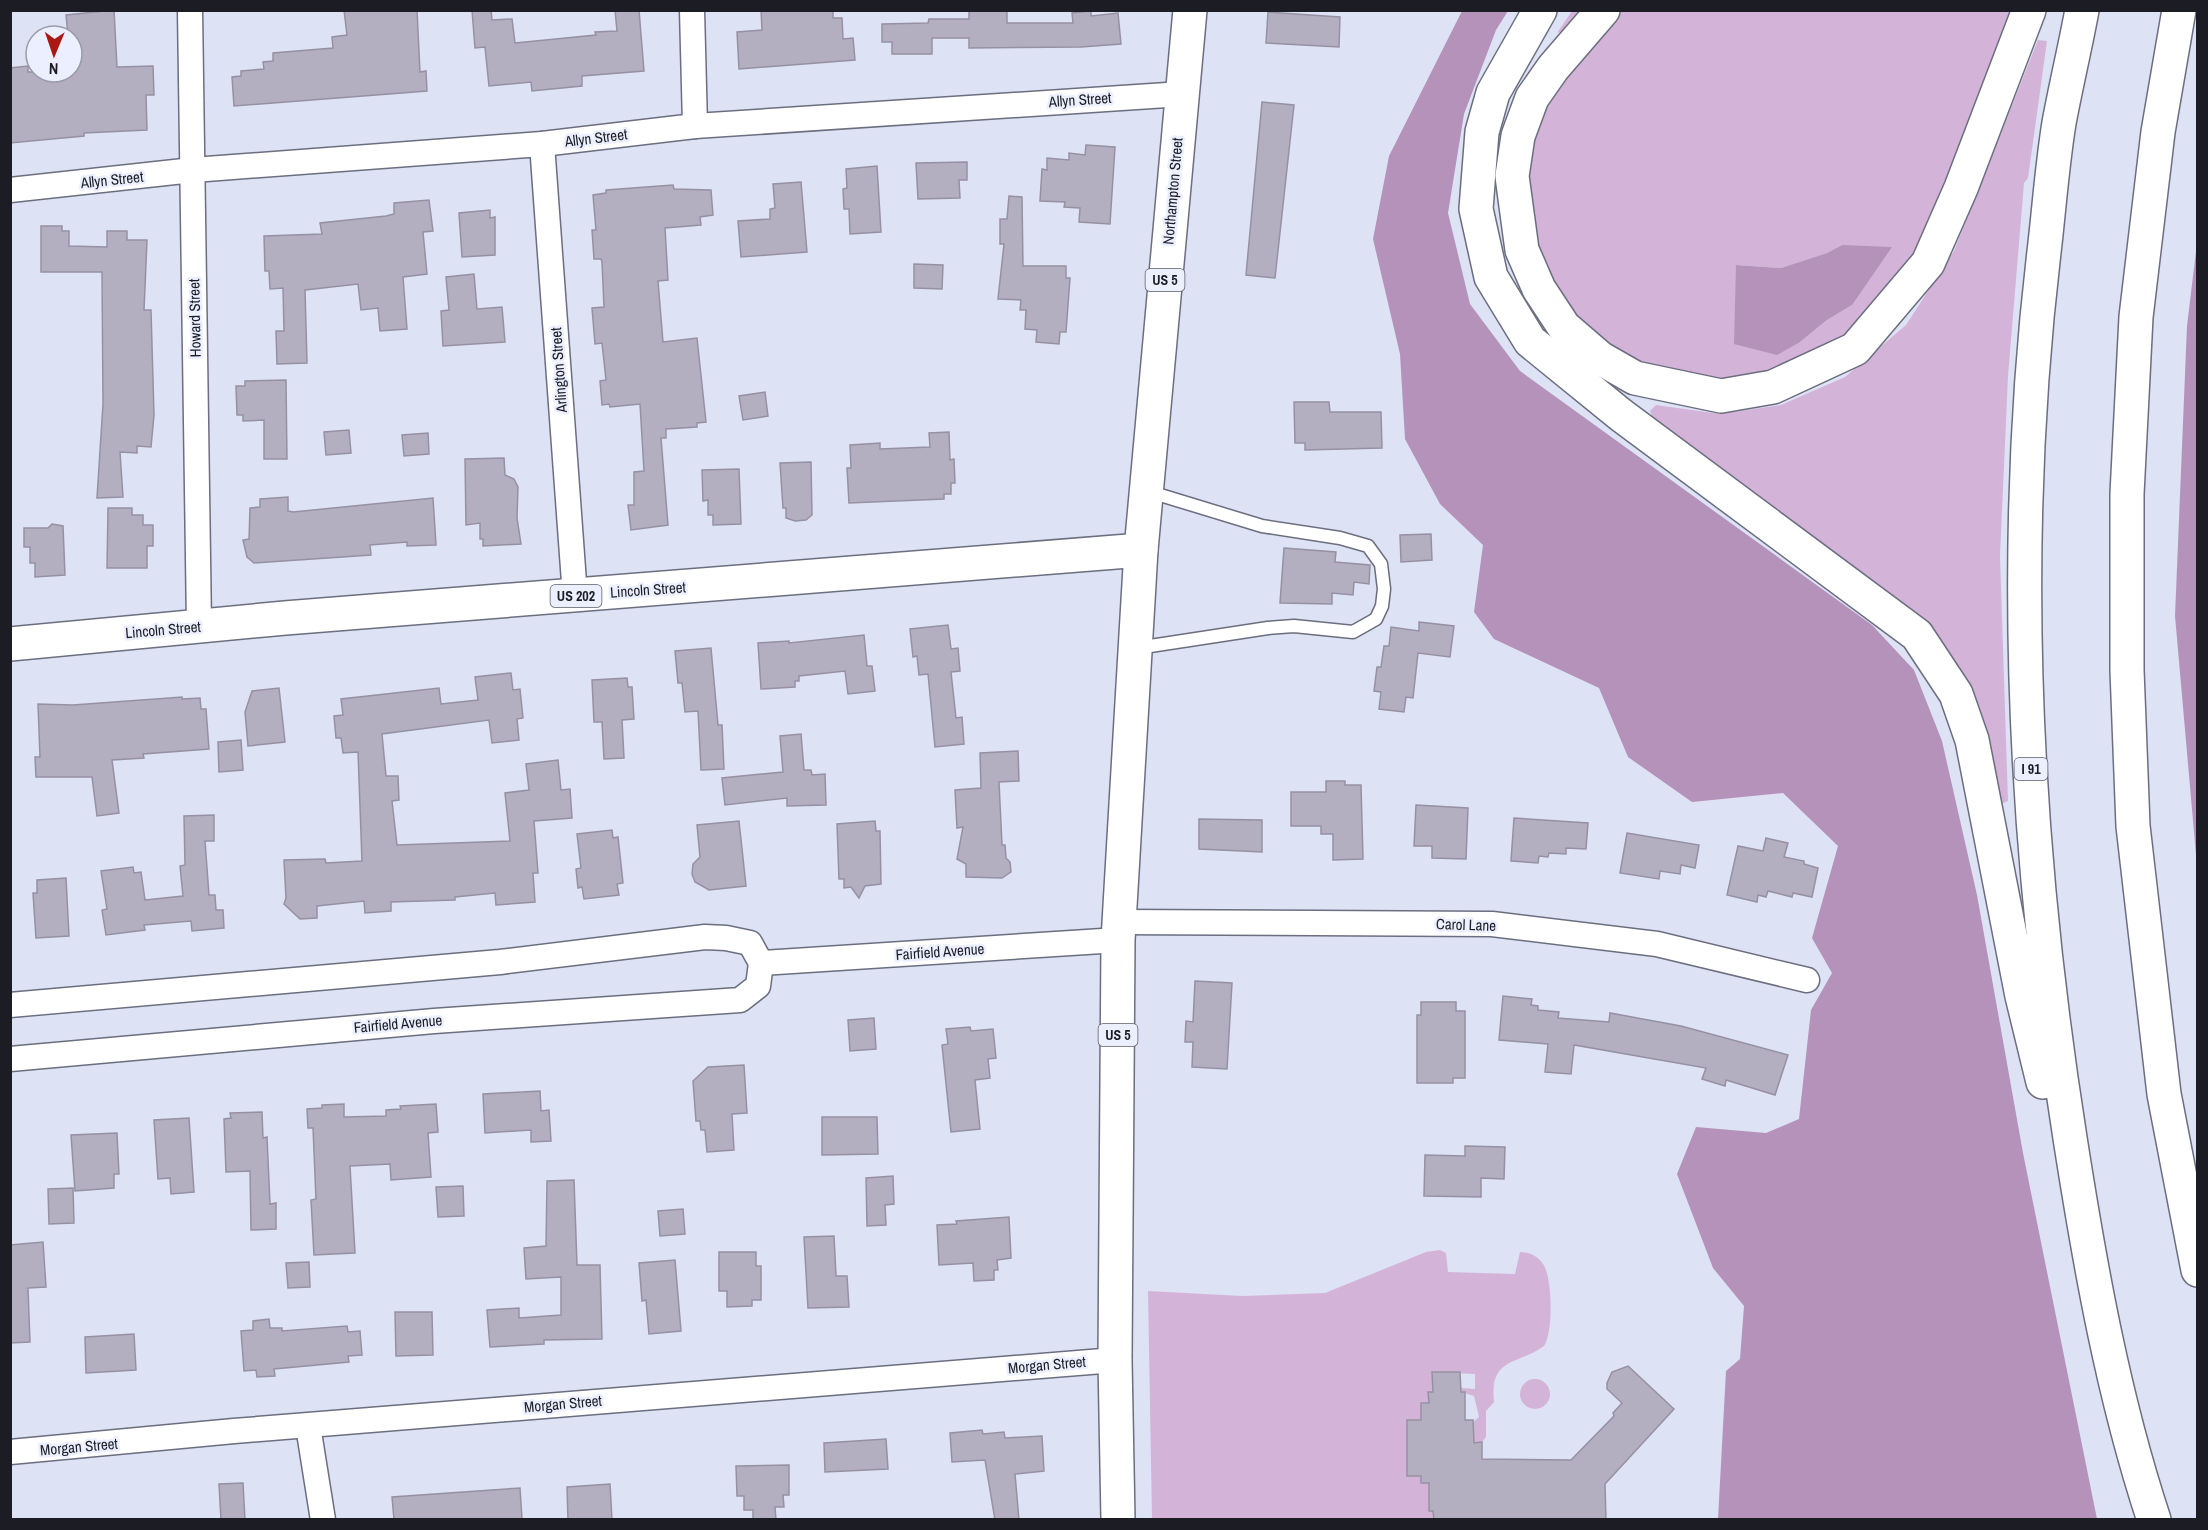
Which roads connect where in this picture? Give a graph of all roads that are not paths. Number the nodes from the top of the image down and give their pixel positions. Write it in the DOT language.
graph roads {
  1 [pos="190,10"];
  2 [pos="692,10"];
  3 [pos="1190,10"];
  4 [pos="1540,10"];
  5 [pos="1603,10"];
  6 [pos="2029,10"];
  7 [pos="2082,10"];
  8 [pos="2179,10"];
  9 [pos="1182,94"];
  10 [pos="695,126"];
  11 [pos="542,144"];
  12 [pos="193,170"];
  13 [pos="10,190"];
  14 [pos="1147,491"];
  15 [pos="1141,550"];
  16 [pos="575,596"];
  17 [pos="199,626"];
  18 [pos="10,644"];
  19 [pos="1135,649"];
  20 [pos="1119,931"];
  21 [pos="761,963"];
  22 [pos="1807,980"];
  23 [pos="10,1005"];
  24 [pos="10,1059"];
  25 [pos="2164,1094"];
  26 [pos="2198,1211"];
  27 [pos="2198,1270"];
  28 [pos="2092,1278"];
  29 [pos="1116,1359"];
  30 [pos="308,1426"];
  31 [pos="10,1452"];
  32 [pos="323,1520"];
  33 [pos="1118,1520"];
  34 [pos="2154,1520"];
  1 -- 12 [label="street, Howard Street"];
  2 -- 10 [label="street"];
  3 -- 9 [label="main road, Northampton Street / US 5"];
  4 -- 28 [label="main road"];
  5 -- 6 [label="main road"];
  7 -- 28 [label="main road, I 91"];
  8 -- 25 [label="main road"];
  9 -- 10 [label="street, Allyn Street"];
  9 -- 14 [label="main road, Northampton Street / US 5"];
  10 -- 11 [label="street, Allyn Street"];
  11 -- 12 [label="street, Allyn Street"];
  11 -- 16 [label="street, Arlington Street"];
  12 -- 13 [label="street, Allyn Street"];
  12 -- 17 [label="street, Howard Street"];
  14 -- 15 [label="main road, Northampton Street / US 5"];
  14 -- 19 [label="lane"];
  15 -- 16 [label="main road, Lincoln Street / US 202"];
  15 -- 19 [label="main road, US 5"];
  16 -- 17 [label="main road, Lincoln Street / US 202"];
  17 -- 18 [label="main road, Lincoln Street / US 202"];
  19 -- 20 [label="main road, US 5"];
  20 -- 21 [label="street, Fairfield Avenue"];
  20 -- 22 [label="street, Carol Lane"];
  20 -- 29 [label="main road, US 5"];
  21 -- 23 [label="street"];
  21 -- 24 [label="street, Fairfield Avenue"];
  25 -- 26 [label="main road"];
  25 -- 27 [label="main road"];
  28 -- 34 [label="main road, I 91"];
  29 -- 30 [label="street, Morgan Street"];
  29 -- 33 [label="main road, US 5"];
  30 -- 31 [label="street, Morgan Street"];
  30 -- 32 [label="street"];
}
